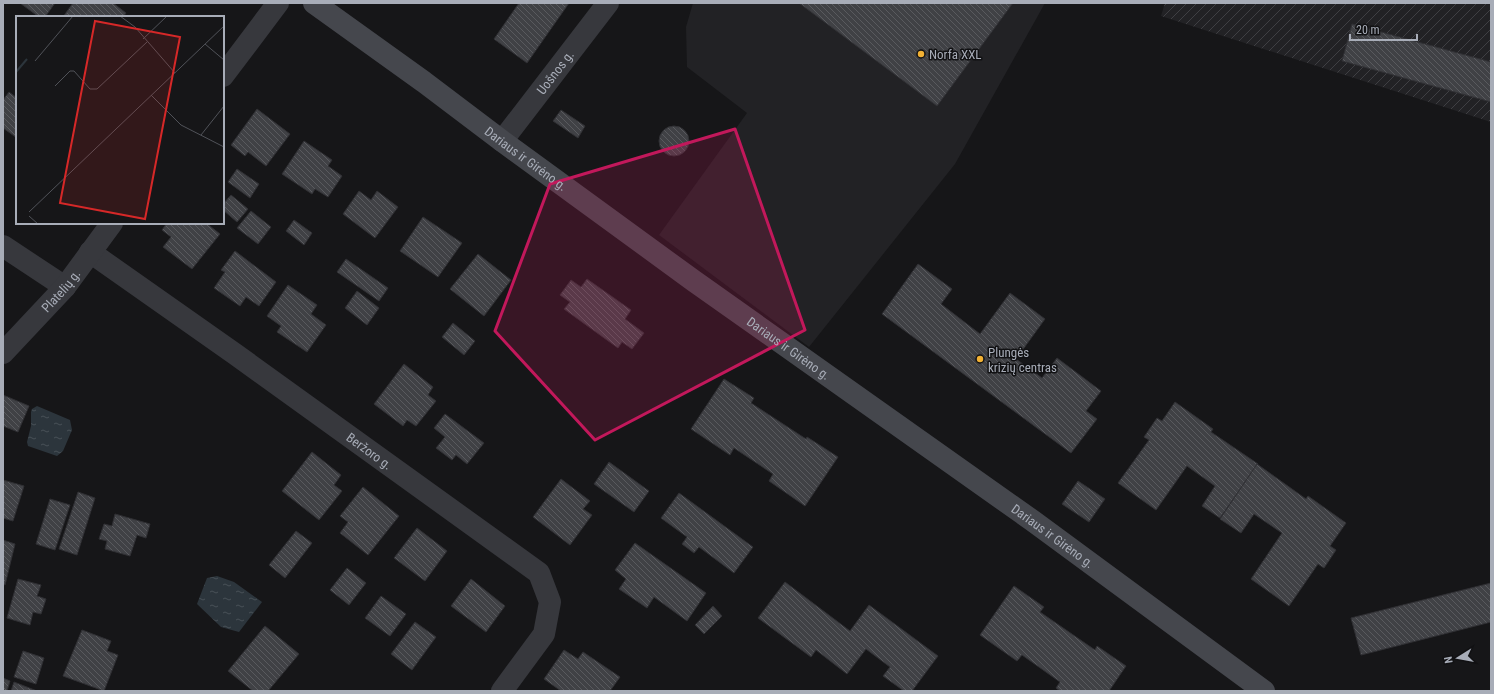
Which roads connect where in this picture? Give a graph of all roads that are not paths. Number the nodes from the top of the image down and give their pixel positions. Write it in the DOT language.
graph roads {
  1 [pos="278,3"];
  2 [pos="314,3"];
  3 [pos="608,3"];
  4 [pos="224,75"];
  5 [pos="502,141"];
  6 [pos="111,224"];
  7 [pos="3,246"];
  8 [pos="90,252"];
  9 [pos="66,287"];
  10 [pos="3,352"];
  11 [pos="502,691"];
  12 [pos="1264,691"];
  1 -- 4 [label="street"];
  2 -- 5 [label="main road, Dariaus ir Girėno g."];
  3 -- 5 [label="street, Uošnos g."];
  5 -- 12 [label="main road, Dariaus ir Girėno g."];
  6 -- 8 [label="street, Platelių g."];
  7 -- 9 [label="street"];
  8 -- 9 [label="street, Platelių g."];
  8 -- 11 [label="street, Beržoro g."];
  9 -- 10 [label="street, Platelių g."];
}
